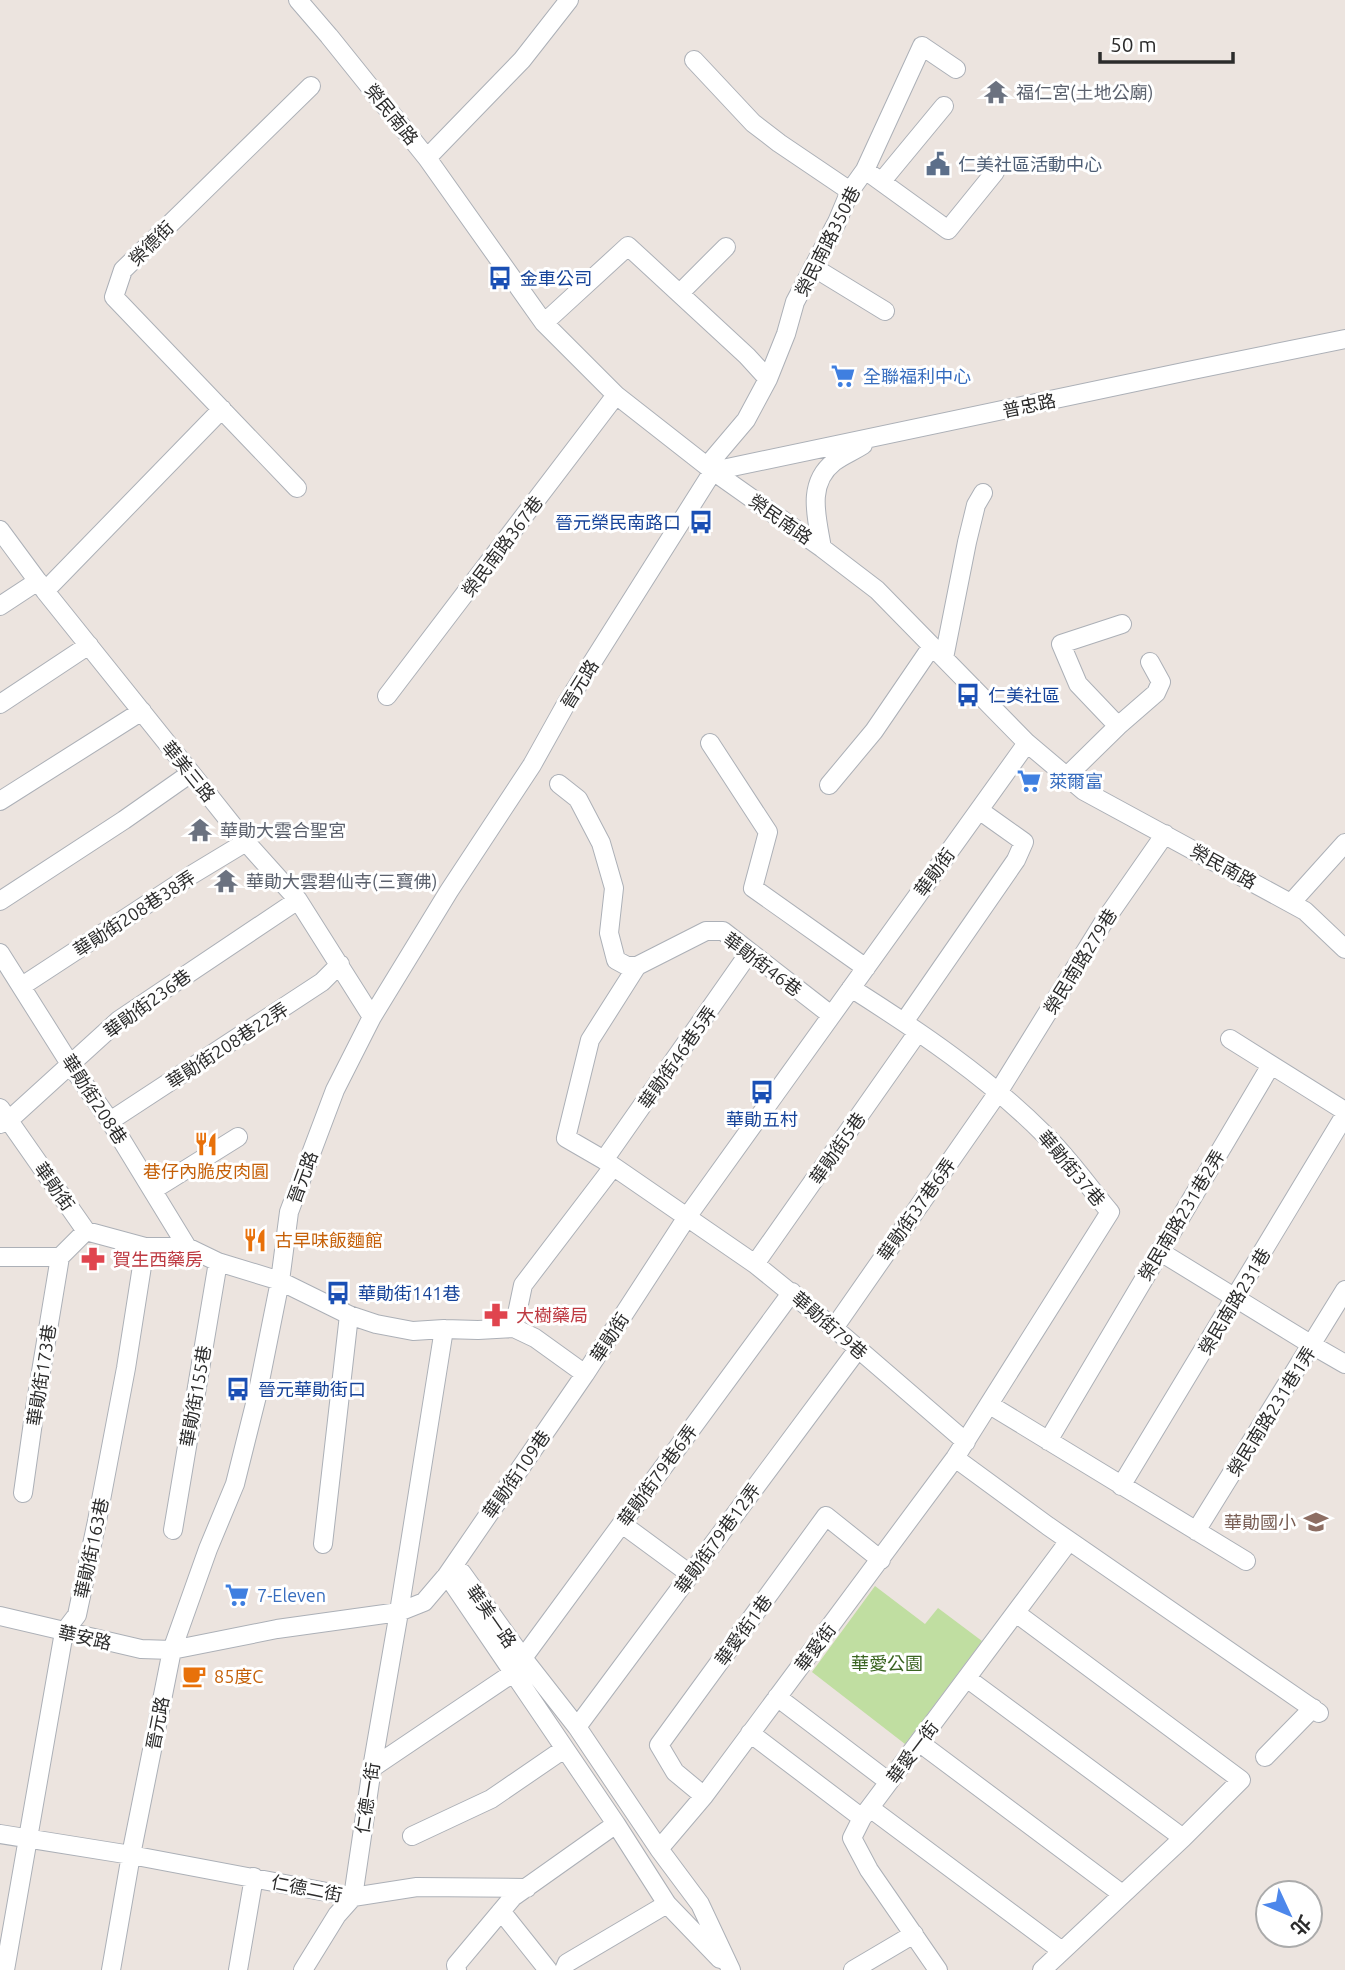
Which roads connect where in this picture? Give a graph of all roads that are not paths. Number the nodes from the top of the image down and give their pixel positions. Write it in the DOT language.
graph roads {
  1 [pos="298,0"];
  2 [pos="569,0"];
  3 [pos="694,60"];
  4 [pos="956,69"];
  5 [pos="310,86"];
  6 [pos="944,106"];
  7 [pos="427,158"];
  8 [pos="865,170"];
  9 [pos="995,172"];
  10 [pos="882,181"];
  11 [pos="850,191"];
  12 [pos="726,247"];
  13 [pos="813,267"];
  14 [pos="680,293"];
  15 [pos="885,311"];
  16 [pos="544,323"];
  17 [pos="1345,340"];
  18 [pos="768,379"];
  19 [pos="616,395"];
  20 [pos="222,409"];
  21 [pos="876,438"];
  22 [pos="710,469"];
  23 [pos="297,488"];
  24 [pos="983,493"];
  25 [pos="0,530"];
  26 [pos="822,548"];
  27 [pos="41,586"];
  28 [pos="0,606"];
  29 [pos="1122,624"];
  30 [pos="89,645"];
  31 [pos="938,652"];
  32 [pos="1150,662"];
  33 [pos="387,696"];
  34 [pos="0,704"];
  35 [pos="142,711"];
  36 [pos="1118,726"];
  37 [pos="709,743"];
  38 [pos="1027,743"];
  39 [pos="191,774"];
  40 [pos="1067,776"];
  41 [pos="559,784"];
  42 [pos="830,785"];
  43 [pos="0,801"];
  44 [pos="979,810"];
  45 [pos="1165,834"];
  46 [pos="246,842"];
  47 [pos="1345,843"];
  48 [pos="298,900"];
  49 [pos="0,901"];
  50 [pos="1291,903"];
  51 [pos="1345,949"];
  52 [pos="0,953"];
  53 [pos="749,953"];
  54 [pos="340,964"];
  55 [pos="637,966"];
  56 [pos="866,968"];
  57 [pos="22,986"];
  58 [pos="851,988"];
  59 [pos="831,1015"];
  60 [pos="372,1017"];
  61 [pos="911,1027"];
  62 [pos="1230,1039"];
  63 [pos="71,1064"];
  64 [pos="1271,1065"];
  65 [pos="999,1091"];
  66 [pos="1345,1113"];
  67 [pos="3,1118"];
  68 [pos="110,1121"];
  69 [pos="238,1137"];
  70 [pos="608,1164"];
  71 [pos="153,1191"];
  72 [pos="687,1217"];
  73 [pos="86,1231"];
  74 [pos="145,1247"];
  75 [pos="187,1247"];
  76 [pos="1159,1251"];
  77 [pos="0,1257"];
  78 [pos="60,1257"];
  79 [pos="218,1262"];
  80 [pos="755,1264"];
  81 [pos="280,1281"];
  82 [pos="1345,1290"];
  83 [pos="792,1292"];
  84 [pos="1236,1298"];
  85 [pos="349,1315"];
  86 [pos="514,1328"];
  87 [pos="834,1328"];
  88 [pos="444,1329"];
  89 [pos="1312,1345"];
  90 [pos="858,1349"];
  91 [pos="1345,1364"];
  92 [pos="585,1374"];
  93 [pos="990,1405"];
  94 [pos="1048,1441"];
  95 [pos="966,1442"];
  96 [pos="956,1458"];
  97 [pos="1121,1486"];
  98 [pos="23,1493"];
  99 [pos="622,1524"];
  100 [pos="173,1530"];
  101 [pos="1196,1531"];
  102 [pos="1069,1541"];
  103 [pos="323,1544"];
  104 [pos="881,1560"];
  105 [pos="1246,1561"];
  106 [pos="690,1574"];
  107 [pos="447,1575"];
  108 [pos="399,1612"];
  109 [pos="1016,1613"];
  110 [pos="0,1616"];
  111 [pos="64,1632"];
  112 [pos="172,1650"];
  113 [pos="518,1666"];
  114 [pos="968,1679"];
  115 [pos="777,1697"];
  116 [pos="577,1727"];
  117 [pos="750,1733"];
  118 [pos="920,1743"];
  119 [pos="564,1749"];
  120 [pos="1265,1757"];
  121 [pos="372,1768"];
  122 [pos="889,1782"];
  123 [pos="704,1796"];
  124 [pos="866,1813"];
  125 [pos="616,1824"];
  126 [pos="0,1834"];
  127 [pos="412,1836"];
  128 [pos="1183,1838"];
  129 [pos="29,1839"];
  130 [pos="659,1849"];
  131 [pos="131,1855"];
  132 [pos="254,1877"];
  133 [pos="527,1888"];
  134 [pos="1122,1895"];
  135 [pos="353,1897"];
  136 [pos="667,1904"];
  137 [pos="501,1911"];
  138 [pos="914,1934"];
  139 [pos="1062,1951"];
  140 [pos="5,1970"];
  141 [pos="111,1970"];
  142 [pos="238,1970"];
  143 [pos="303,1970"];
  144 [pos="457,1970"];
  145 [pos="548,1970"];
  146 [pos="564,1970"];
  147 [pos="731,1970"];
  148 [pos="853,1970"];
  149 [pos="937,1970"];
  150 [pos="1042,1970"];
  1 -- 7 [label="street, 榮民南路"];
  2 -- 7 [label="street"];
  3 -- 11 [label="street"];
  4 -- 8 [label="street, 榮民南路350巷"];
  5 -- 20 [label="street, 榮德街"];
  6 -- 10 [label="street"];
  7 -- 16 [label="street, 榮民南路"];
  8 -- 10 [label="street"];
  8 -- 11 [label="street, 榮民南路350巷"];
  9 -- 10 [label="street"];
  11 -- 13 [label="street, 榮民南路350巷"];
  12 -- 14 [label="street"];
  13 -- 15 [label="street"];
  13 -- 18 [label="street, 榮民南路350巷"];
  14 -- 16 [label="street"];
  14 -- 18 [label="street"];
  16 -- 19 [label="street, 榮民南路"];
  17 -- 21 [label="street, 普忠路"];
  18 -- 22 [label="street, 榮民南路350巷"];
  19 -- 22 [label="street, 榮民南路"];
  19 -- 33 [label="street, 榮民南路367巷"];
  20 -- 23 [label="street, 榮德街"];
  20 -- 27 [label="street"];
  21 -- 22 [label="street, 普忠路"];
  21 -- 26 [label="street"];
  22 -- 26 [label="street, 榮民南路"];
  22 -- 60 [label="street, 晉元路"];
  24 -- 31 [label="street"];
  25 -- 27 [label="street, 華美三路"];
  26 -- 31 [label="street, 榮民南路"];
  27 -- 28 [label="street"];
  27 -- 30 [label="street, 華美三路"];
  29 -- 36 [label="street"];
  30 -- 34 [label="street"];
  30 -- 35 [label="street, 華美三路"];
  31 -- 38 [label="street, 榮民南路"];
  31 -- 42 [label="street"];
  32 -- 36 [label="street"];
  35 -- 39 [label="street, 華美三路"];
  35 -- 43 [label="street"];
  36 -- 40 [label="street"];
  37 -- 56 [label="street"];
  38 -- 40 [label="street, 榮民南路"];
  38 -- 44 [label="street, 華勛街"];
  39 -- 46 [label="street, 華美三路"];
  39 -- 49 [label="street"];
  40 -- 45 [label="street, 榮民南路"];
  41 -- 55 [label="street"];
  44 -- 56 [label="street, 華勛街"];
  44 -- 61 [label="street, 華勛街5巷"];
  45 -- 50 [label="street, 榮民南路"];
  45 -- 65 [label="street, 榮民南路279巷"];
  46 -- 48 [label="street, 華美三路"];
  46 -- 57 [label="street, 華勛街208巷38弄"];
  47 -- 50 [label="street"];
  48 -- 54 [label="street, 華美三路"];
  48 -- 63 [label="street, 華勛街236巷"];
  50 -- 51 [label="street, 榮民南路"];
  52 -- 57 [label="street, 華勛街208巷"];
  53 -- 55 [label="street, 華勛街46巷"];
  53 -- 59 [label="street, 華勛街46巷"];
  53 -- 70 [label="street, 華勛街46巷5弄"];
  54 -- 60 [label="street, 華美三路"];
  54 -- 68 [label="street, 華勛街208巷22弄"];
  55 -- 70 [label="street"];
  56 -- 58 [label="street, 華勛街"];
  57 -- 63 [label="street, 華勛街208巷"];
  58 -- 59 [label="street, 華勛街"];
  58 -- 61 [label="street, 華勛街37巷"];
  59 -- 72 [label="street, 華勛街"];
  60 -- 81 [label="street, 晉元路"];
  61 -- 65 [label="street, 華勛街37巷"];
  61 -- 80 [label="street, 華勛街5巷"];
  62 -- 64 [label="street"];
  63 -- 67 [label="street, 華勛街236巷"];
  63 -- 68 [label="street, 華勛街208巷"];
  64 -- 66 [label="street"];
  64 -- 76 [label="street, 榮民南路231巷2弄"];
  65 -- 87 [label="street, 華勛街37巷6弄"];
  65 -- 93 [label="street, 華勛街37巷"];
  66 -- 84 [label="street, 榮民南路231巷"];
  67 -- 73 [label="street, 華勛街"];
  68 -- 71 [label="street, 華勛街208巷"];
  69 -- 71 [label="street"];
  70 -- 72 [label="street, 華勛街79巷"];
  70 -- 86 [label="street, 華勛街46巷5弄"];
  71 -- 75 [label="street, 華勛街208巷"];
  72 -- 80 [label="street, 華勛街79巷"];
  72 -- 92 [label="street, 華勛街"];
  73 -- 74 [label="street"];
  73 -- 78 [label="street"];
  74 -- 75 [label="street"];
  74 -- 111 [label="street, 華勛街163巷"];
  75 -- 79 [label="street"];
  76 -- 84 [label="street"];
  76 -- 94 [label="street, 榮民南路231巷2弄"];
  77 -- 78 [label="street"];
  78 -- 98 [label="street, 華勛街173巷"];
  79 -- 81 [label="street"];
  79 -- 100 [label="street, 華勛街155巷"];
  80 -- 83 [label="street, 華勛街79巷"];
  81 -- 85 [label="street"];
  81 -- 112 [label="street, 晉元路"];
  82 -- 89 [label="street, 榮民南路231巷1弄"];
  83 -- 87 [label="street, 華勛街79巷"];
  83 -- 99 [label="street, 華勛街79巷6弄"];
  84 -- 89 [label="street"];
  84 -- 97 [label="street, 榮民南路231巷"];
  85 -- 88 [label="street"];
  85 -- 103 [label="street"];
  86 -- 88 [label="street"];
  86 -- 92 [label="street, 華勛街"];
  87 -- 90 [label="street, 華勛街79巷"];
  88 -- 108 [label="street, 仁德一街"];
  89 -- 91 [label="street"];
  89 -- 101 [label="street, 榮民南路231巷1弄"];
  90 -- 95 [label="street, 華勛街79巷"];
  90 -- 106 [label="street, 華勛街79巷12弄"];
  92 -- 107 [label="street, 華勛街109巷"];
  93 -- 94 [label="street"];
  93 -- 95 [label="street, 華勛街37巷"];
  94 -- 97 [label="street"];
  95 -- 96 [label="street, 華愛街"];
  96 -- 102 [label="street"];
  96 -- 104 [label="street, 華愛街"];
  97 -- 101 [label="street"];
  99 -- 106 [label="street"];
  99 -- 113 [label="street, 華勛街79巷6弄"];
  101 -- 105 [label="street"];
  102 -- 109 [label="street, 華愛一街"];
  102 -- 120 [label="street"];
  104 -- 115 [label="street, 華愛街"];
  104 -- 123 [label="street, 華愛街1巷"];
  106 -- 116 [label="street, 華勛街79巷12弄"];
  107 -- 108 [label="street"];
  107 -- 113 [label="street, 華美一路"];
  108 -- 112 [label="street"];
  108 -- 121 [label="street, 仁德一街"];
  109 -- 114 [label="street, 華愛一街"];
  109 -- 128 [label="street"];
  110 -- 111 [label="street, 華安路"];
  111 -- 112 [label="street, 華安路"];
  111 -- 129 [label="street, 華勛街163巷"];
  112 -- 131 [label="street, 晉元路"];
  113 -- 116 [label="street, 華美一路"];
  113 -- 119 [label="street, 華美一路"];
  113 -- 121 [label="street, 華勛街79巷6弄"];
  114 -- 118 [label="street, 華愛一街"];
  114 -- 128 [label="street"];
  115 -- 117 [label="street, 華愛街"];
  115 -- 122 [label="street"];
  116 -- 130 [label="street, 華美一路"];
  117 -- 123 [label="street, 華愛街"];
  117 -- 124 [label="street"];
  118 -- 122 [label="street, 華愛一街"];
  118 -- 134 [label="street"];
  119 -- 125 [label="street, 華美一路"];
  119 -- 127 [label="street"];
  121 -- 135 [label="street, 仁德一街"];
  122 -- 124 [label="street, 華愛一街"];
  123 -- 130 [label="street, 華愛街"];
  124 -- 138 [label="street, 華愛一街"];
  124 -- 139 [label="street"];
  125 -- 133 [label="street"];
  125 -- 136 [label="street, 華美一路"];
  126 -- 129 [label="street, 仁德二街"];
  128 -- 134 [label="street"];
  129 -- 131 [label="street, 仁德二街"];
  129 -- 140 [label="street, 華勛街163巷"];
  130 -- 147 [label="street, 華美一路"];
  131 -- 132 [label="street, 仁德二街"];
  131 -- 141 [label="street, 晉元路"];
  132 -- 135 [label="street, 仁德二街"];
  132 -- 142 [label="street"];
  133 -- 135 [label="street, 仁德二街"];
  133 -- 137 [label="street"];
  134 -- 139 [label="street"];
  135 -- 143 [label="street"];
  136 -- 146 [label="street"];
  136 -- 147 [label="street, 華美一路"];
  137 -- 144 [label="street"];
  137 -- 145 [label="street"];
  138 -- 148 [label="street"];
  138 -- 149 [label="street, 華愛一街"];
  139 -- 150 [label="street"];
}
